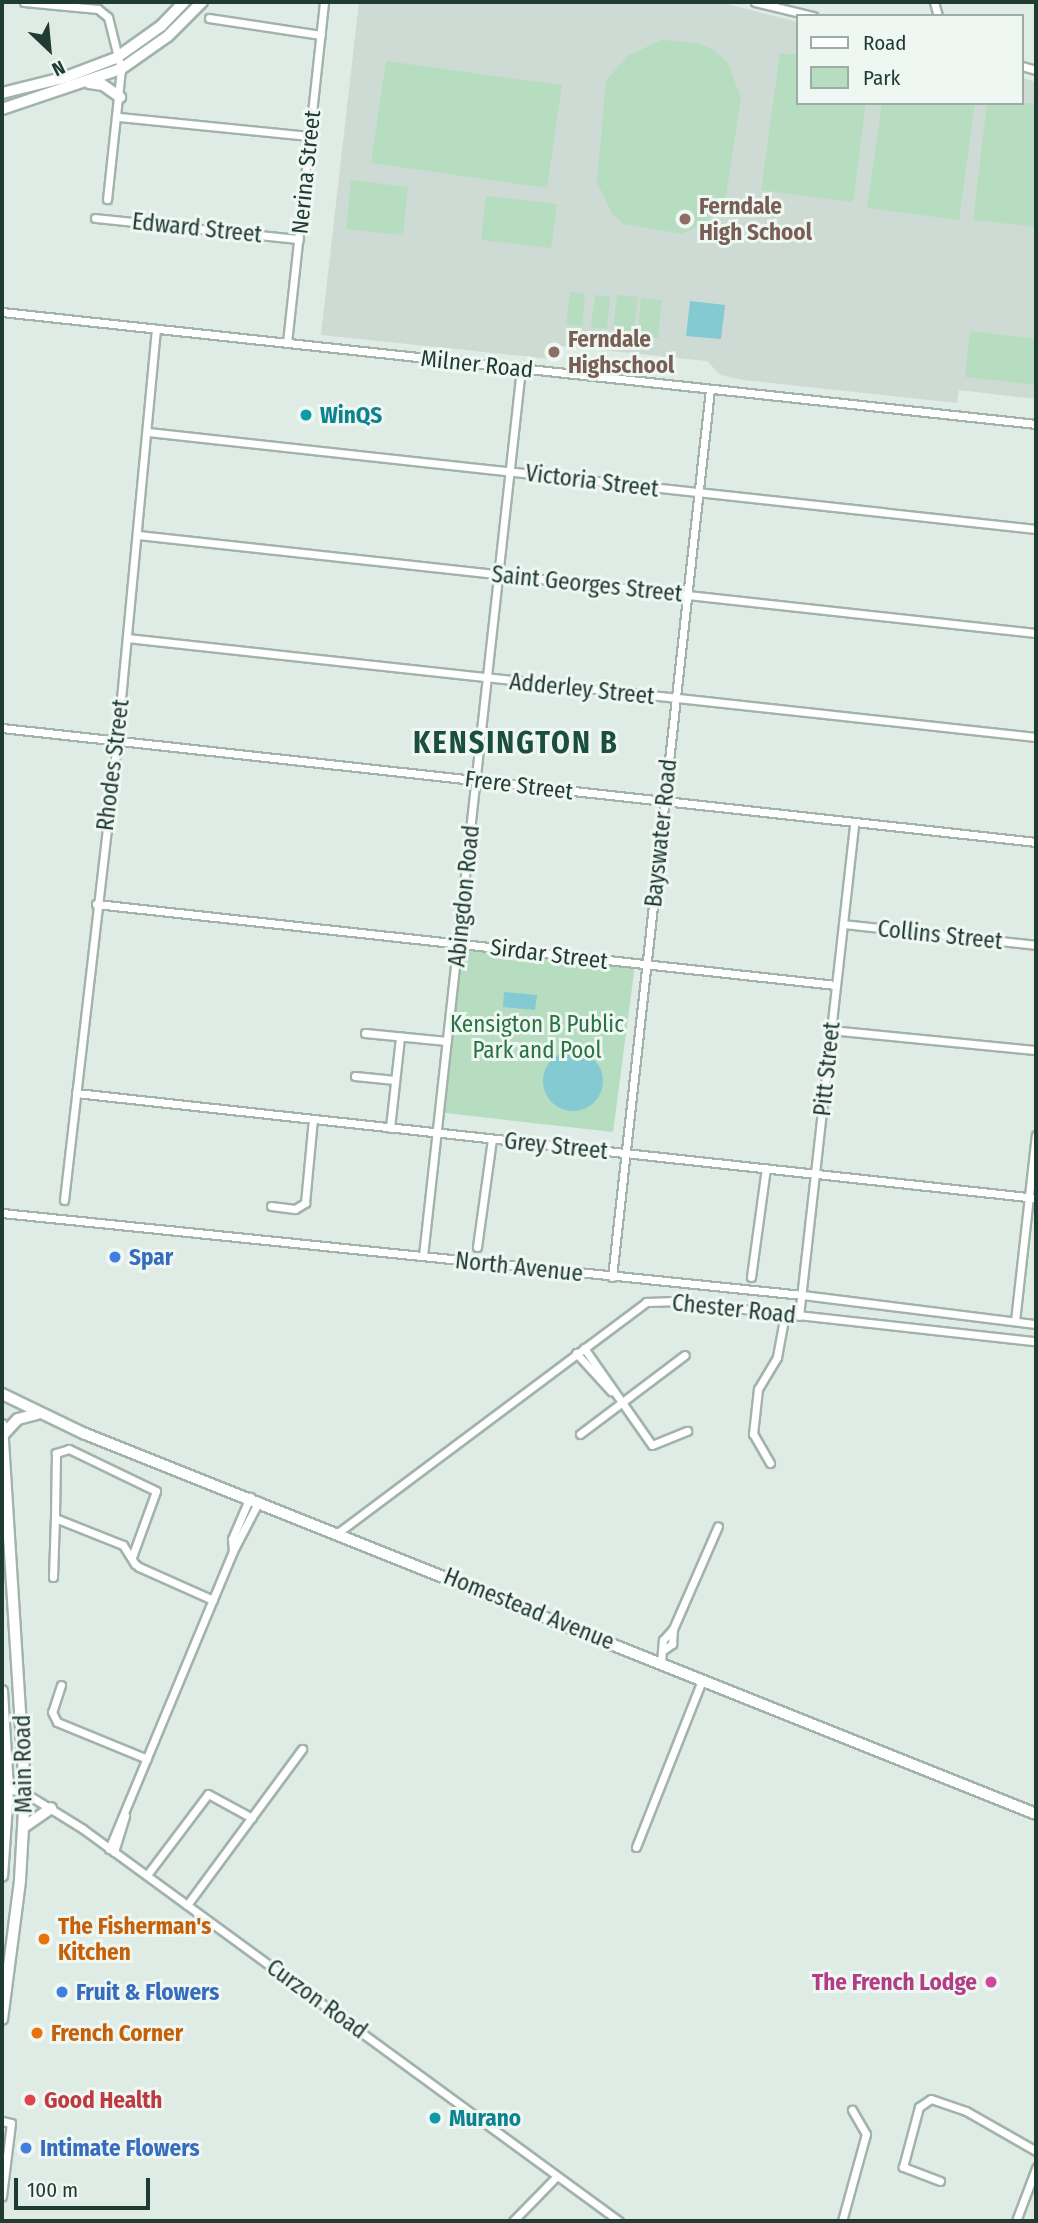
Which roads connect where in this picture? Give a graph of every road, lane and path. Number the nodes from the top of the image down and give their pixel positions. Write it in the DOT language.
graph roads {
  1 [pos="24,2"];
  2 [pos="184,2"];
  3 [pos="202,2"];
  4 [pos="324,2"];
  5 [pos="755,2"];
  6 [pos="805,14"];
  7 [pos="209,18"];
  8 [pos="321,35"];
  9 [pos="116,58"];
  10 [pos="121,69"];
  11 [pos="89,83"];
  12 [pos="2,93"];
  13 [pos="120,97"];
  14 [pos="2,109"];
  15 [pos="118,117"];
  16 [pos="309,136"];
  17 [pos="107,199"];
  18 [pos="95,218"];
  19 [pos="299,239"];
  20 [pos="2,312"];
  21 [pos="156,329"];
  22 [pos="287,343"];
  23 [pos="521,369"];
  24 [pos="710,389"];
  25 [pos="1036,424"];
  26 [pos="148,432"];
  27 [pos="510,472"];
  28 [pos="699,494"];
  29 [pos="1036,529"];
  30 [pos="138,535"];
  31 [pos="499,574"];
  32 [pos="688,595"];
  33 [pos="1036,633"];
  34 [pos="127,638"];
  35 [pos="485,678"];
  36 [pos="676,700"];
  37 [pos="2,728"];
  38 [pos="1036,737"];
  39 [pos="117,741"];
  40 [pos="477,780"];
  41 [pos="665,802"];
  42 [pos="854,822"];
  43 [pos="1036,842"];
  44 [pos="96,904"];
  45 [pos="843,924"];
  46 [pos="458,943"];
  47 [pos="1036,945"];
  48 [pos="647,965"];
  49 [pos="836,985"];
  50 [pos="831,1030"];
  51 [pos="365,1033"];
  52 [pos="400,1037"];
  53 [pos="447,1041"];
  54 [pos="1036,1050"];
  55 [pos="355,1076"];
  56 [pos="395,1080"];
  57 [pos="76,1093"];
  58 [pos="313,1119"];
  59 [pos="390,1128"];
  60 [pos="437,1133"];
  61 [pos="1036,1135"];
  62 [pos="492,1139"];
  63 [pos="626,1154"];
  64 [pos="765,1168"];
  65 [pos="815,1173"];
  66 [pos="1032,1198"];
  67 [pos="64,1200"];
  68 [pos="271,1206"];
  69 [pos="2,1213"];
  70 [pos="477,1247"];
  71 [pos="423,1256"];
  72 [pos="612,1277"];
  73 [pos="751,1277"];
  74 [pos="802,1295"];
  75 [pos="785,1314"];
  76 [pos="799,1316"];
  77 [pos="1015,1321"];
  78 [pos="1036,1324"];
  79 [pos="1036,1341"];
  80 [pos="584,1348"];
  81 [pos="576,1353"];
  82 [pos="685,1355"];
  83 [pos="2,1394"];
  84 [pos="2,1401"];
  85 [pos="620,1401"];
  86 [pos="21,1405"];
  87 [pos="37,1414"];
  88 [pos="2,1425"];
  89 [pos="687,1431"];
  90 [pos="580,1434"];
  91 [pos="2,1436"];
  92 [pos="770,1463"];
  93 [pos="254,1499"];
  94 [pos="55,1518"];
  95 [pos="718,1526"];
  96 [pos="339,1532"];
  97 [pos="132,1558"];
  98 [pos="53,1577"];
  99 [pos="213,1600"];
  100 [pos="661,1662"];
  101 [pos="702,1680"];
  102 [pos="61,1685"];
  103 [pos="2,1691"];
  104 [pos="302,1749"];
  105 [pos="147,1759"];
  106 [pos="8,1789"];
  107 [pos="25,1793"];
  108 [pos="51,1808"];
  109 [pos="1036,1814"];
  110 [pos="252,1818"];
  111 [pos="24,1827"];
  112 [pos="636,1847"];
  113 [pos="112,1850"];
  114 [pos="148,1875"];
  115 [pos="2,1876"];
  116 [pos="187,1905"];
  117 [pos="2,2019"];
  118 [pos="852,2110"];
  119 [pos="2,2121"];
  120 [pos="1036,2151"];
  121 [pos="1036,2168"];
  122 [pos="556,2176"];
  123 [pos="940,2181"];
  124 [pos="2,2196"];
  125 [pos="513,2221"];
  126 [pos="619,2221"];
  127 [pos="842,2221"];
  128 [pos="1016,2221"];
  1 -- 9 [label="street"];
  2 -- 9 [label="street"];
  3 -- 10 [label="street"];
  4 -- 8 [label="street, Nerina Street"];
  5 -- 6 [label="street"];
  7 -- 8 [label="street"];
  8 -- 16 [label="street, Nerina Street"];
  9 -- 10 [label="street"];
  9 -- 12 [label="street"];
  10 -- 11 [label="street"];
  10 -- 13 [label="street"];
  11 -- 13 [label="street"];
  11 -- 14 [label="street"];
  13 -- 15 [label="street"];
  15 -- 16 [label="street"];
  15 -- 17 [label="street"];
  16 -- 19 [label="street, Nerina Street"];
  18 -- 19 [label="street, Edward Street"];
  19 -- 22 [label="street, Nerina Street"];
  20 -- 21 [label="street, Milner Road"];
  21 -- 22 [label="street, Milner Road"];
  21 -- 26 [label="street, Rhodes Street"];
  22 -- 23 [label="street, Milner Road"];
  23 -- 24 [label="street, Milner Road"];
  23 -- 27 [label="street, Abingdon Road"];
  24 -- 25 [label="street, Milner Road"];
  24 -- 28 [label="street, Bayswater Road"];
  26 -- 27 [label="street, Victoria Street"];
  26 -- 30 [label="street, Rhodes Street"];
  27 -- 28 [label="street, Victoria Street"];
  27 -- 31 [label="street, Abingdon Road"];
  28 -- 29 [label="street, Victoria Street"];
  28 -- 32 [label="street, Bayswater Road"];
  30 -- 31 [label="street, Saint Georges Street"];
  30 -- 34 [label="street, Rhodes Street"];
  31 -- 32 [label="street, Saint Georges Street"];
  31 -- 35 [label="street, Abingdon Road"];
  32 -- 33 [label="street, Saint Georges Street"];
  32 -- 36 [label="street, Bayswater Road"];
  34 -- 35 [label="street, Adderley Street"];
  34 -- 39 [label="street, Rhodes Street"];
  35 -- 36 [label="street, Adderley Street"];
  35 -- 40 [label="street, Abingdon Road"];
  36 -- 38 [label="street, Adderley Street"];
  36 -- 41 [label="street, Bayswater Road"];
  37 -- 39 [label="street, Frere Street"];
  39 -- 40 [label="street, Frere Street"];
  39 -- 44 [label="street, Rhodes Street"];
  40 -- 41 [label="street, Frere Street"];
  40 -- 46 [label="street, Abingdon Road"];
  41 -- 42 [label="street, Frere Street"];
  41 -- 48 [label="street, Bayswater Road"];
  42 -- 43 [label="street, Frere Street"];
  42 -- 45 [label="street, Pitt Street"];
  44 -- 46 [label="street, Sirdar Street"];
  44 -- 57 [label="street, Rhodes Street"];
  45 -- 47 [label="street, Collins Street"];
  45 -- 49 [label="street, Pitt Street"];
  46 -- 48 [label="street, Sirdar Street"];
  46 -- 53 [label="street, Abingdon Road"];
  48 -- 49 [label="street, Sirdar Street"];
  48 -- 63 [label="street, Bayswater Road"];
  49 -- 50 [label="street, Pitt Street"];
  50 -- 54 [label="street"];
  50 -- 65 [label="street, Pitt Street"];
  51 -- 52 [label="street"];
  52 -- 53 [label="street"];
  52 -- 56 [label="street"];
  53 -- 60 [label="street, Abingdon Road"];
  55 -- 56 [label="street"];
  56 -- 59 [label="street"];
  57 -- 58 [label="street, Grey Street"];
  57 -- 67 [label="street, Rhodes Street"];
  58 -- 59 [label="street, Grey Street"];
  58 -- 68 [label="street"];
  59 -- 60 [label="street, Grey Street"];
  60 -- 62 [label="street, Grey Street"];
  60 -- 71 [label="street, Abingdon Road"];
  61 -- 66 [label="street"];
  62 -- 63 [label="street, Grey Street"];
  62 -- 70 [label="street"];
  63 -- 64 [label="street, Grey Street"];
  63 -- 72 [label="street, Bayswater Road"];
  64 -- 65 [label="street, Grey Street"];
  64 -- 73 [label="street"];
  65 -- 66 [label="street, Grey Street"];
  65 -- 74 [label="street, Pitt Street"];
  66 -- 77 [label="street"];
  69 -- 71 [label="street, North Avenue"];
  71 -- 72 [label="street, North Avenue"];
  72 -- 74 [label="street, North Avenue"];
  74 -- 76 [label="street, Pitt Street"];
  74 -- 77 [label="street, North Avenue"];
  75 -- 76 [label="street, Chester Road"];
  75 -- 80 [label="street, Chester Road"];
  75 -- 92 [label="street"];
  76 -- 79 [label="street, Chester Road"];
  77 -- 78 [label="street, North Avenue"];
  80 -- 81 [label="street, Chester Road"];
  80 -- 85 [label="street"];
  81 -- 85 [label="street"];
  81 -- 96 [label="street, Chester Road"];
  82 -- 85 [label="street"];
  83 -- 86 [label="street, Homestead Avenue"];
  84 -- 86 [label="street, Homestead Avenue"];
  85 -- 89 [label="street"];
  85 -- 90 [label="street"];
  86 -- 87 [label="street, Homestead Avenue"];
  87 -- 91 [label="main road"];
  87 -- 93 [label="street, Homestead Avenue"];
  88 -- 91 [label="main road, Main Road"];
  91 -- 107 [label="main road, Main Road"];
  93 -- 96 [label="street, Homestead Avenue"];
  93 -- 99 [label="street"];
  94 -- 97 [label="street"];
  94 -- 97 [label="street"];
  94 -- 98 [label="street"];
  95 -- 100 [label="street"];
  96 -- 100 [label="street, Homestead Avenue"];
  97 -- 99 [label="street"];
  99 -- 105 [label="street"];
  100 -- 101 [label="street, Homestead Avenue"];
  101 -- 109 [label="street, Homestead Avenue"];
  101 -- 112 [label="street"];
  102 -- 105 [label="street"];
  103 -- 106 [label="main road, Main Road"];
  104 -- 110 [label="street"];
  105 -- 113 [label="street"];
  106 -- 107 [label="street, Curzon Road"];
  106 -- 115 [label="main road, Main Road"];
  107 -- 108 [label="street, Curzon Road"];
  107 -- 111 [label="main road, Main Road"];
  108 -- 111 [label="main road"];
  108 -- 113 [label="street, Curzon Road"];
  110 -- 114 [label="street"];
  110 -- 116 [label="street"];
  111 -- 117 [label="main road, Main Road"];
  113 -- 114 [label="street, Curzon Road"];
  114 -- 116 [label="street, Curzon Road"];
  116 -- 122 [label="street, Curzon Road"];
  118 -- 127 [label="street"];
  119 -- 124 [label="street"];
  120 -- 123 [label="street"];
  121 -- 128 [label="street"];
  122 -- 125 [label="street"];
  122 -- 126 [label="street, Curzon Road"];
}
